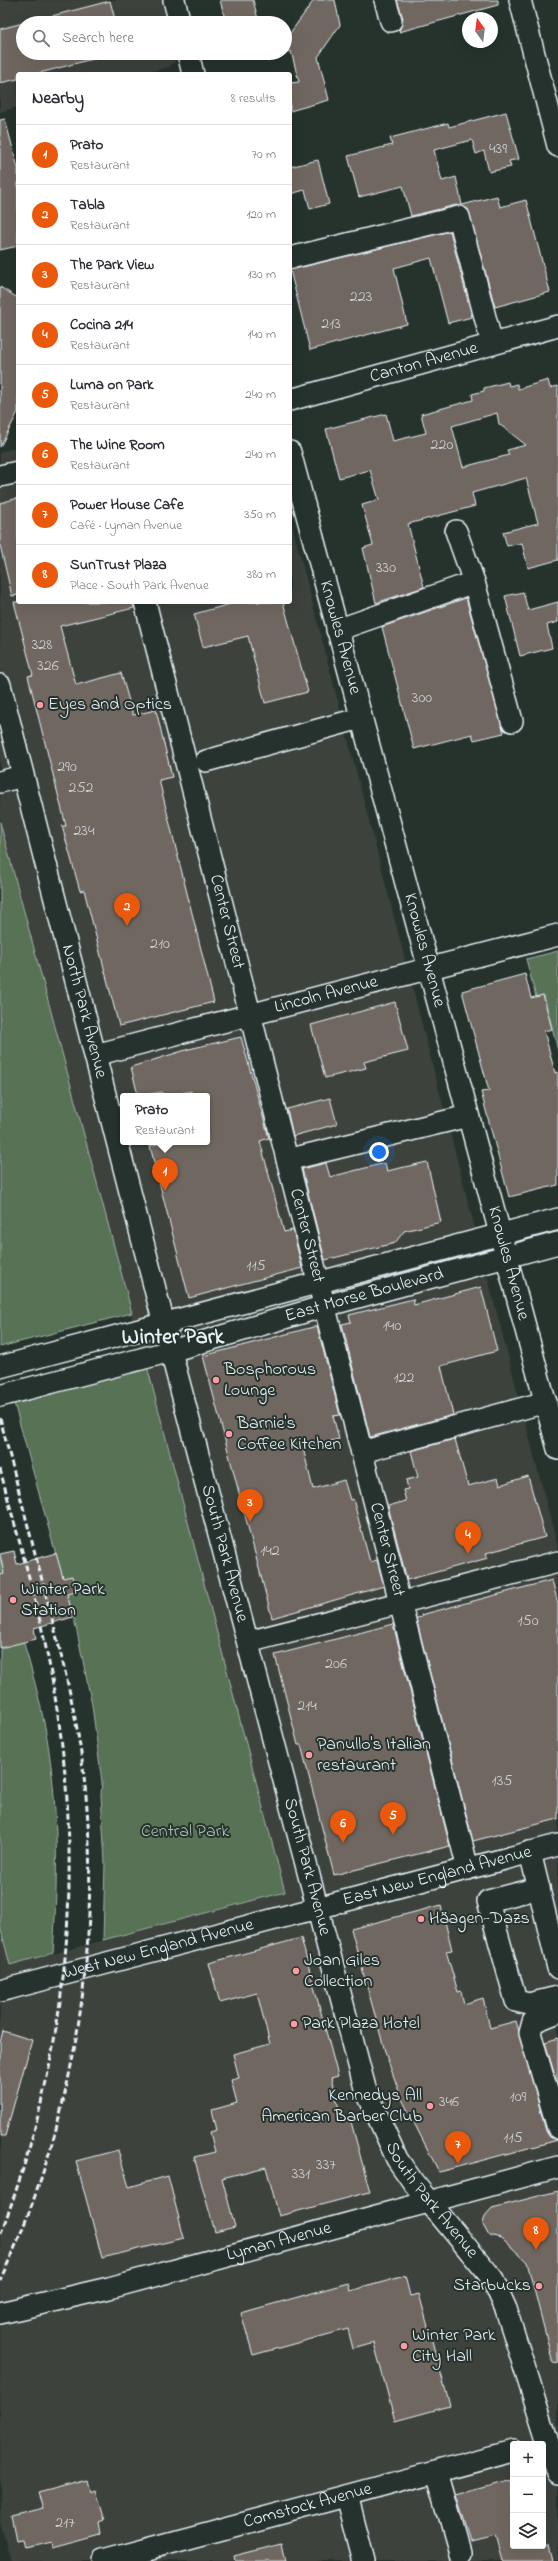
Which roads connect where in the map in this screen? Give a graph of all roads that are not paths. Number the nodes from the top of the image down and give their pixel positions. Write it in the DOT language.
graph roads {
  1 [pos="174,0"];
  2 [pos="385,0"];
  3 [pos="520,0"];
  4 [pos="178,16"];
  5 [pos="391,21"];
  6 [pos="190,60"];
  7 [pos="193,72"];
  8 [pos="558,146"];
  9 [pos="292,258"];
  10 [pos="558,326"];
  11 [pos="492,344"];
  12 [pos="292,399"];
  13 [pos="292,460"];
  14 [pos="16,472"];
  15 [pos="0,476"];
  16 [pos="456,531"];
  17 [pos="474,582"];
  18 [pos="146,604"];
  19 [pos="337,630"];
  20 [pos="0,685"];
  21 [pos="361,718"];
  22 [pos="512,721"];
  23 [pos="206,761"];
  24 [pos="22,776"];
  25 [pos="0,782"];
  26 [pos="558,935"];
  27 [pos="428,968"];
  28 [pos="249,1014"];
  29 [pos="95,1055"];
  30 [pos="468,1116"];
  31 [pos="287,1160"];
  32 [pos="558,1219"];
  33 [pos="500,1235"];
  34 [pos="558,1244"];
  35 [pos="507,1257"];
  36 [pos="320,1284"];
  37 [pos="325,1306"];
  38 [pos="168,1338"];
  39 [pos="0,1367"];
  40 [pos="0,1396"];
  41 [pos="546,1402"];
  42 [pos="558,1449"];
  43 [pos="362,1452"];
  44 [pos="558,1562"];
  45 [pos="400,1603"];
  46 [pos="248,1642"];
  47 [pos="558,1845"];
  48 [pos="530,1852"];
  49 [pos="468,1869"];
  50 [pos="539,1888"];
  51 [pos="317,1908"];
  52 [pos="558,1968"];
  53 [pos="0,1991"];
  54 [pos="558,1997"];
  55 [pos="558,2012"];
  56 [pos="558,2128"];
  57 [pos="558,2166"];
  58 [pos="429,2201"];
  59 [pos="0,2313"];
  60 [pos="548,2441"];
  61 [pos="510,2452"];
  62 [pos="437,2472"];
  63 [pos="558,2474"];
  64 [pos="347,2496"];
  65 [pos="460,2553"];
  66 [pos="103,2561"];
  67 [pos="364,2561"];
  1 -- 4 [label="street"];
  2 -- 5 [label="street"];
  3 -- 8 [label="street"];
  6 -- 7 [label="street"];
  9 -- 11 [label="street"];
  10 -- 11 [label="street, Canton Avenue"];
  11 -- 12 [label="street, Canton Avenue"];
  13 -- 19 [label="street, Knowles Avenue"];
  14 -- 15 [label="street"];
  16 -- 17 [label="street"];
  17 -- 19 [label="street"];
  17 -- 22 [label="street"];
  18 -- 28 [label="street, Center Street"];
  19 -- 21 [label="street, Knowles Avenue"];
  20 -- 24 [label="street, North Park Avenue"];
  21 -- 23 [label="street"];
  21 -- 27 [label="street, Knowles Avenue"];
  24 -- 25 [label="street"];
  24 -- 29 [label="street, North Park Avenue"];
  26 -- 27 [label="street, Lincoln Avenue"];
  27 -- 28 [label="street, Lincoln Avenue"];
  27 -- 30 [label="street, Knowles Avenue"];
  28 -- 29 [label="street, Lincoln Avenue"];
  28 -- 31 [label="street, Center Street"];
  29 -- 38 [label="street, North Park Avenue"];
  30 -- 31 [label="street"];
  30 -- 33 [label="street, Knowles Avenue"];
  31 -- 36 [label="street, Center Street"];
  32 -- 33 [label="street, East Morse Boulevard"];
  33 -- 35 [label="street, Knowles Avenue"];
  33 -- 36 [label="street, East Morse Boulevard"];
  34 -- 35 [label="street, East Morse Boulevard"];
  35 -- 37 [label="street, East Morse Boulevard"];
  35 -- 41 [label="street, Knowles Avenue"];
  36 -- 37 [label="street, Center Street"];
  36 -- 38 [label="street, East Morse Boulevard"];
  37 -- 38 [label="street, East Morse Boulevard"];
  37 -- 43 [label="street, Center Street"];
  38 -- 39 [label="street"];
  38 -- 40 [label="street"];
  38 -- 46 [label="street, South Park Avenue"];
  41 -- 42 [label="street, Knowles Avenue"];
  41 -- 43 [label="street"];
  43 -- 45 [label="street, Center Street"];
  44 -- 45 [label="street"];
  45 -- 46 [label="street"];
  45 -- 49 [label="street, Center Street"];
  46 -- 51 [label="street, South Park Avenue"];
  47 -- 48 [label="street, East New England Avenue"];
  48 -- 49 [label="street, East New England Avenue"];
  48 -- 50 [label="street"];
  49 -- 51 [label="street, East New England Avenue"];
  50 -- 52 [label="street"];
  50 -- 54 [label="street"];
  51 -- 53 [label="street, West New England Avenue"];
  51 -- 58 [label="street, South Park Avenue"];
  55 -- 56 [label="street"];
  57 -- 58 [label="street, Lyman Avenue"];
  58 -- 59 [label="street, Lyman Avenue"];
  58 -- 60 [label="street, South Park Avenue"];
  60 -- 63 [label="street, South Park Avenue"];
  61 -- 62 [label="street, Comstock Avenue"];
  62 -- 64 [label="street, Comstock Avenue"];
  62 -- 65 [label="street"];
  64 -- 66 [label="street, Comstock Avenue"];
  64 -- 67 [label="street"];
}
